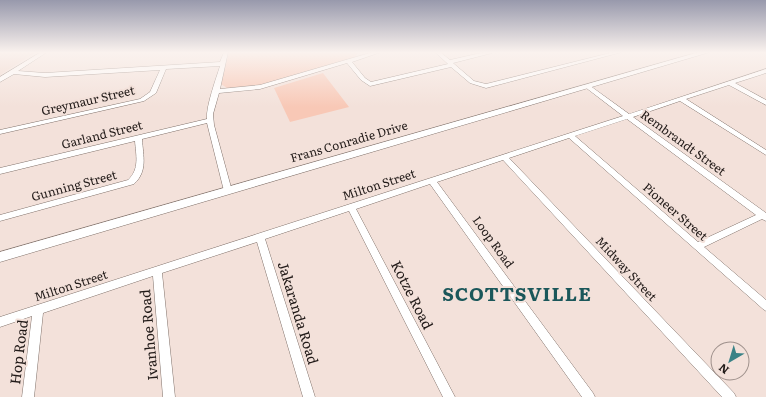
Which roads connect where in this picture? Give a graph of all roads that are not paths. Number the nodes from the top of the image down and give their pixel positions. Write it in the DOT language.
graph roads {
  1 [pos="121,71"];
  2 [pos="163,71"];
  3 [pos="221,71"];
  4 [pos="316,71"];
  5 [pos="356,71"];
  6 [pos="422,71"];
  7 [pos="460,71"];
  8 [pos="549,71"];
  9 [pos="639,71"];
  10 [pos="766,71"];
  11 [pos="13,72"];
  12 [pos="0,80"];
  13 [pos="730,83"];
  14 [pos="587,86"];
  15 [pos="215,91"];
  16 [pos="681,99"];
  17 [pos="766,103"];
  18 [pos="628,116"];
  19 [pos="210,120"];
  20 [pos="0,132"];
  21 [pos="569,135"];
  22 [pos="138,138"];
  23 [pos="766,153"];
  24 [pos="504,157"];
  25 [pos="0,171"];
  26 [pos="432,180"];
  27 [pos="228,191"];
  28 [pos="351,207"];
  29 [pos="764,216"];
  30 [pos="0,218"];
  31 [pos="260,237"];
  32 [pos="697,246"];
  33 [pos="0,257"];
  34 [pos="157,270"];
  35 [pos="766,306"];
  36 [pos="38,309"];
  37 [pos="0,322"];
  38 [pos="28,397"];
  39 [pos="168,397"];
  40 [pos="309,397"];
  41 [pos="449,397"];
  42 [pos="589,397"];
  43 [pos="730,397"];
  1 -- 11 [label="street"];
  2 -- 20 [label="street, Greymaur Street"];
  3 -- 15 [label="street"];
  4 -- 15 [label="street"];
  5 -- 6 [label="street"];
  7 -- 8 [label="street"];
  9 -- 14 [label="street, Frans Conradie Drive"];
  10 -- 13 [label="street, Milton Street"];
  11 -- 12 [label="street"];
  13 -- 16 [label="street, Milton Street"];
  13 -- 17 [label="street"];
  14 -- 18 [label="street, Rembrandt Street"];
  14 -- 27 [label="street, Frans Conradie Drive"];
  15 -- 19 [label="street"];
  16 -- 18 [label="street, Milton Street"];
  16 -- 23 [label="street"];
  18 -- 21 [label="street, Milton Street"];
  18 -- 29 [label="street, Rembrandt Street"];
  19 -- 22 [label="street, Garland Street"];
  19 -- 27 [label="street"];
  21 -- 24 [label="street, Milton Street"];
  21 -- 32 [label="street, Pioneer Street"];
  22 -- 25 [label="street, Garland Street"];
  22 -- 30 [label="street, Gunning Street"];
  24 -- 26 [label="street, Milton Street"];
  24 -- 43 [label="street, Midway Street"];
  26 -- 28 [label="street, Milton Street"];
  26 -- 42 [label="street, Loop Road"];
  27 -- 33 [label="street, Frans Conradie Drive"];
  28 -- 31 [label="street, Milton Street"];
  28 -- 41 [label="street, Kotze Road"];
  29 -- 32 [label="street"];
  31 -- 34 [label="street, Milton Street"];
  31 -- 40 [label="street, Jakaranda Road"];
  32 -- 35 [label="street, Pioneer Street"];
  34 -- 36 [label="street, Milton Street"];
  34 -- 39 [label="street, Ivanhoe Road"];
  36 -- 37 [label="street, Milton Street"];
  36 -- 38 [label="street, Hop Road"];
}
